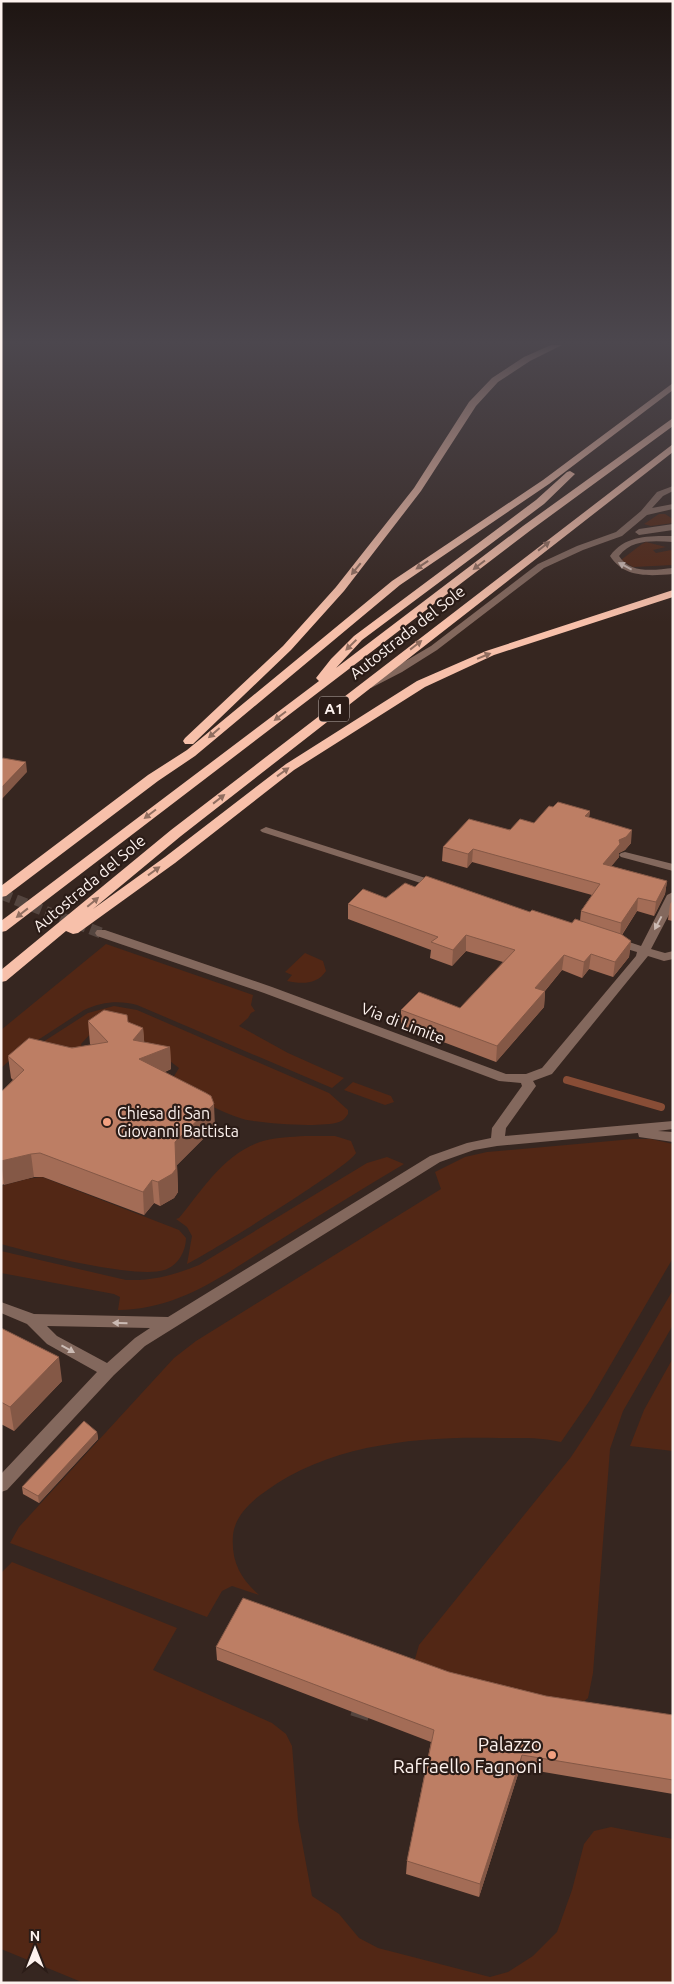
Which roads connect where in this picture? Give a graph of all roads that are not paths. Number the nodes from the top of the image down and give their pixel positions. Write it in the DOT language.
graph roads {
  1 [pos="451,438"];
  2 [pos="605,438"];
  3 [pos="609,438"];
  4 [pos="651,438"];
  5 [pos="673,447"];
  6 [pos="673,488"];
  7 [pos="673,506"];
  8 [pos="644,513"];
  9 [pos="673,527"];
  10 [pos="656,530"];
  11 [pos="614,536"];
  12 [pos="672,540"];
  13 [pos="673,571"];
  14 [pos="673,593"];
  15 [pos="355,692"];
  16 [pos="301,700"];
  17 [pos="154,778"];
  18 [pos="266,830"];
  19 [pos="73,837"];
  20 [pos="625,855"];
  21 [pos="673,868"];
  22 [pos="1,879"];
  23 [pos="445,887"];
  24 [pos="1,892"];
  25 [pos="673,895"];
  26 [pos="1,928"];
  27 [pos="101,933"];
  28 [pos="606,938"];
  29 [pos="644,950"];
  30 [pos="673,955"];
  31 [pos="1,978"];
  32 [pos="1,982"];
  33 [pos="526,1079"];
  34 [pos="673,1125"];
  35 [pos="594,1133"];
  36 [pos="673,1138"];
  37 [pos="497,1141"];
  38 [pos="1,1308"];
  39 [pos="32,1320"];
  40 [pos="168,1323"];
  41 [pos="108,1371"];
  42 [pos="1,1485"];
  1 -- 17 [label="highway, one-way"];
  2 -- 17 [label="highway, one-way"];
  3 -- 16 [label="highway, one-way"];
  4 -- 16 [label="highway, Autostrada del Sole / A1, one-way"];
  15 -- 5 [label="highway, Autostrada del Sole / A1, one-way"];
  6 -- 8 [label="street"];
  7 -- 8 [label="street"];
  8 -- 11 [label="street"];
  9 -- 10 [label="street"];
  10 -- 11 [label="street"];
  10 -- 12 [label="street"];
  11 -- 15 [label="street"];
  13 -- 12 [label="street, one-way"];
  32 -- 14 [label="highway, one-way"];
  31 -- 15 [label="highway, Autostrada del Sole / A1, one-way"];
  16 -- 26 [label="highway, Autostrada del Sole / A1, one-way"];
  17 -- 19 [label="highway"];
  18 -- 23 [label="street"];
  19 -- 22 [label="highway"];
  19 -- 24 [label="highway"];
  20 -- 21 [label="street"];
  25 -- 29 [label="street, Via di Limite, one-way"];
  27 -- 33 [label="street, Via di Limite"];
  28 -- 29 [label="street"];
  29 -- 30 [label="street"];
  29 -- 33 [label="street, Via di Limite"];
  33 -- 37 [label="street"];
  34 -- 35 [label="street"];
  35 -- 36 [label="street"];
  35 -- 37 [label="street"];
  37 -- 40 [label="street"];
  38 -- 39 [label="street"];
  40 -- 39 [label="street, one-way"];
  39 -- 41 [label="street, one-way"];
  40 -- 41 [label="street"];
  41 -- 42 [label="street"];
}
